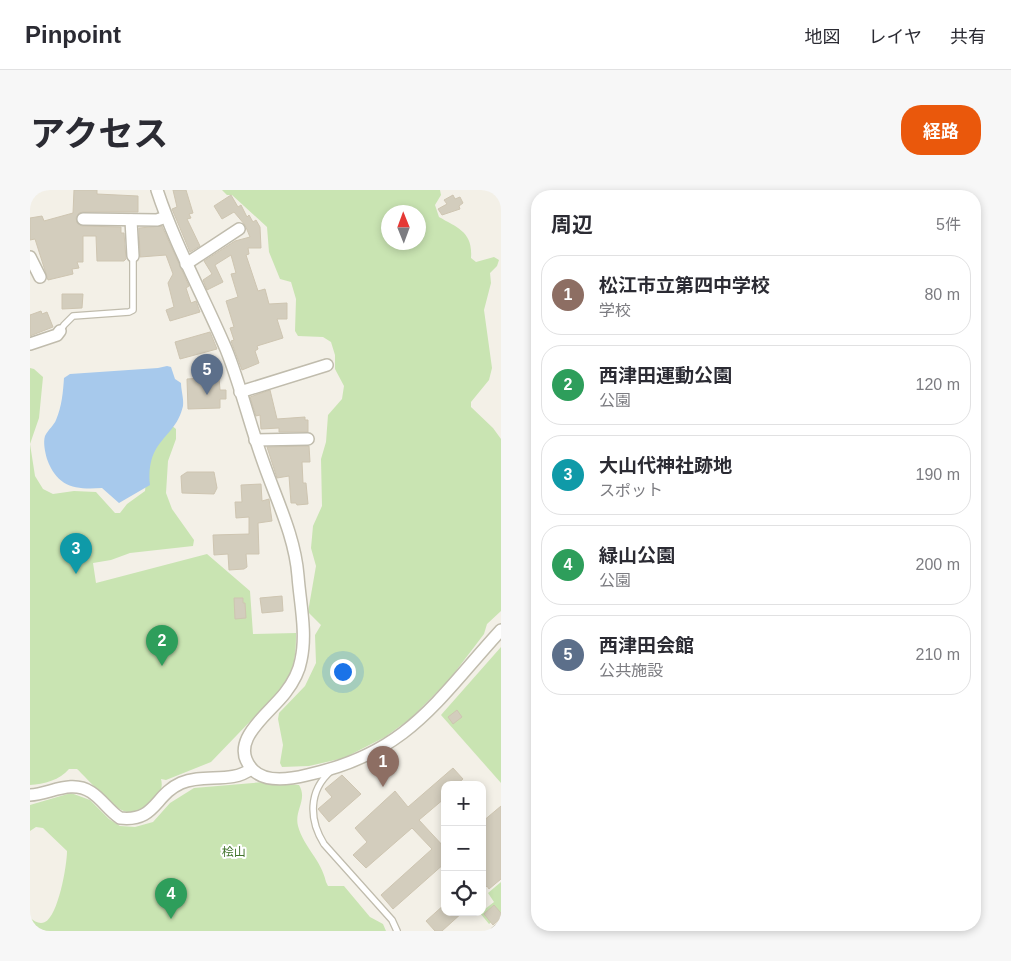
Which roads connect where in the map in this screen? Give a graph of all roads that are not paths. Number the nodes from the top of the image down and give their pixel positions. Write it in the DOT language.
graph roads {
  1 [pos="157,190"];
  2 [pos="166,217"];
  3 [pos="82,219"];
  4 [pos="131,220"];
  5 [pos="239,229"];
  6 [pos="133,256"];
  7 [pos="30,257"];
  8 [pos="186,264"];
  9 [pos="40,277"];
  10 [pos="60,331"];
  11 [pos="30,344"];
  12 [pos="326,365"];
  13 [pos="240,392"];
  14 [pos="308,439"];
  15 [pos="255,440"];
  16 [pos="501,630"];
  17 [pos="334,768"];
  18 [pos="252,769"];
  19 [pos="30,795"];
  20 [pos="501,925"];
  21 [pos="397,931"];
  22 [pos="494,931"];
  1 -- 2 [label="street"];
  2 -- 4 [label="street"];
  2 -- 8 [label="street"];
  3 -- 4 [label="street"];
  4 -- 6 [label="street"];
  5 -- 8 [label="street"];
  6 -- 10 [label="lane"];
  7 -- 9 [label="street"];
  8 -- 13 [label="street"];
  10 -- 11 [label="street"];
  12 -- 13 [label="street"];
  13 -- 15 [label="street"];
  14 -- 15 [label="street"];
  15 -- 18 [label="street"];
  16 -- 17 [label="street"];
  17 -- 18 [label="street"];
  17 -- 21 [label="lane"];
  18 -- 19 [label="street"];
  20 -- 22 [label="lane"];
}
